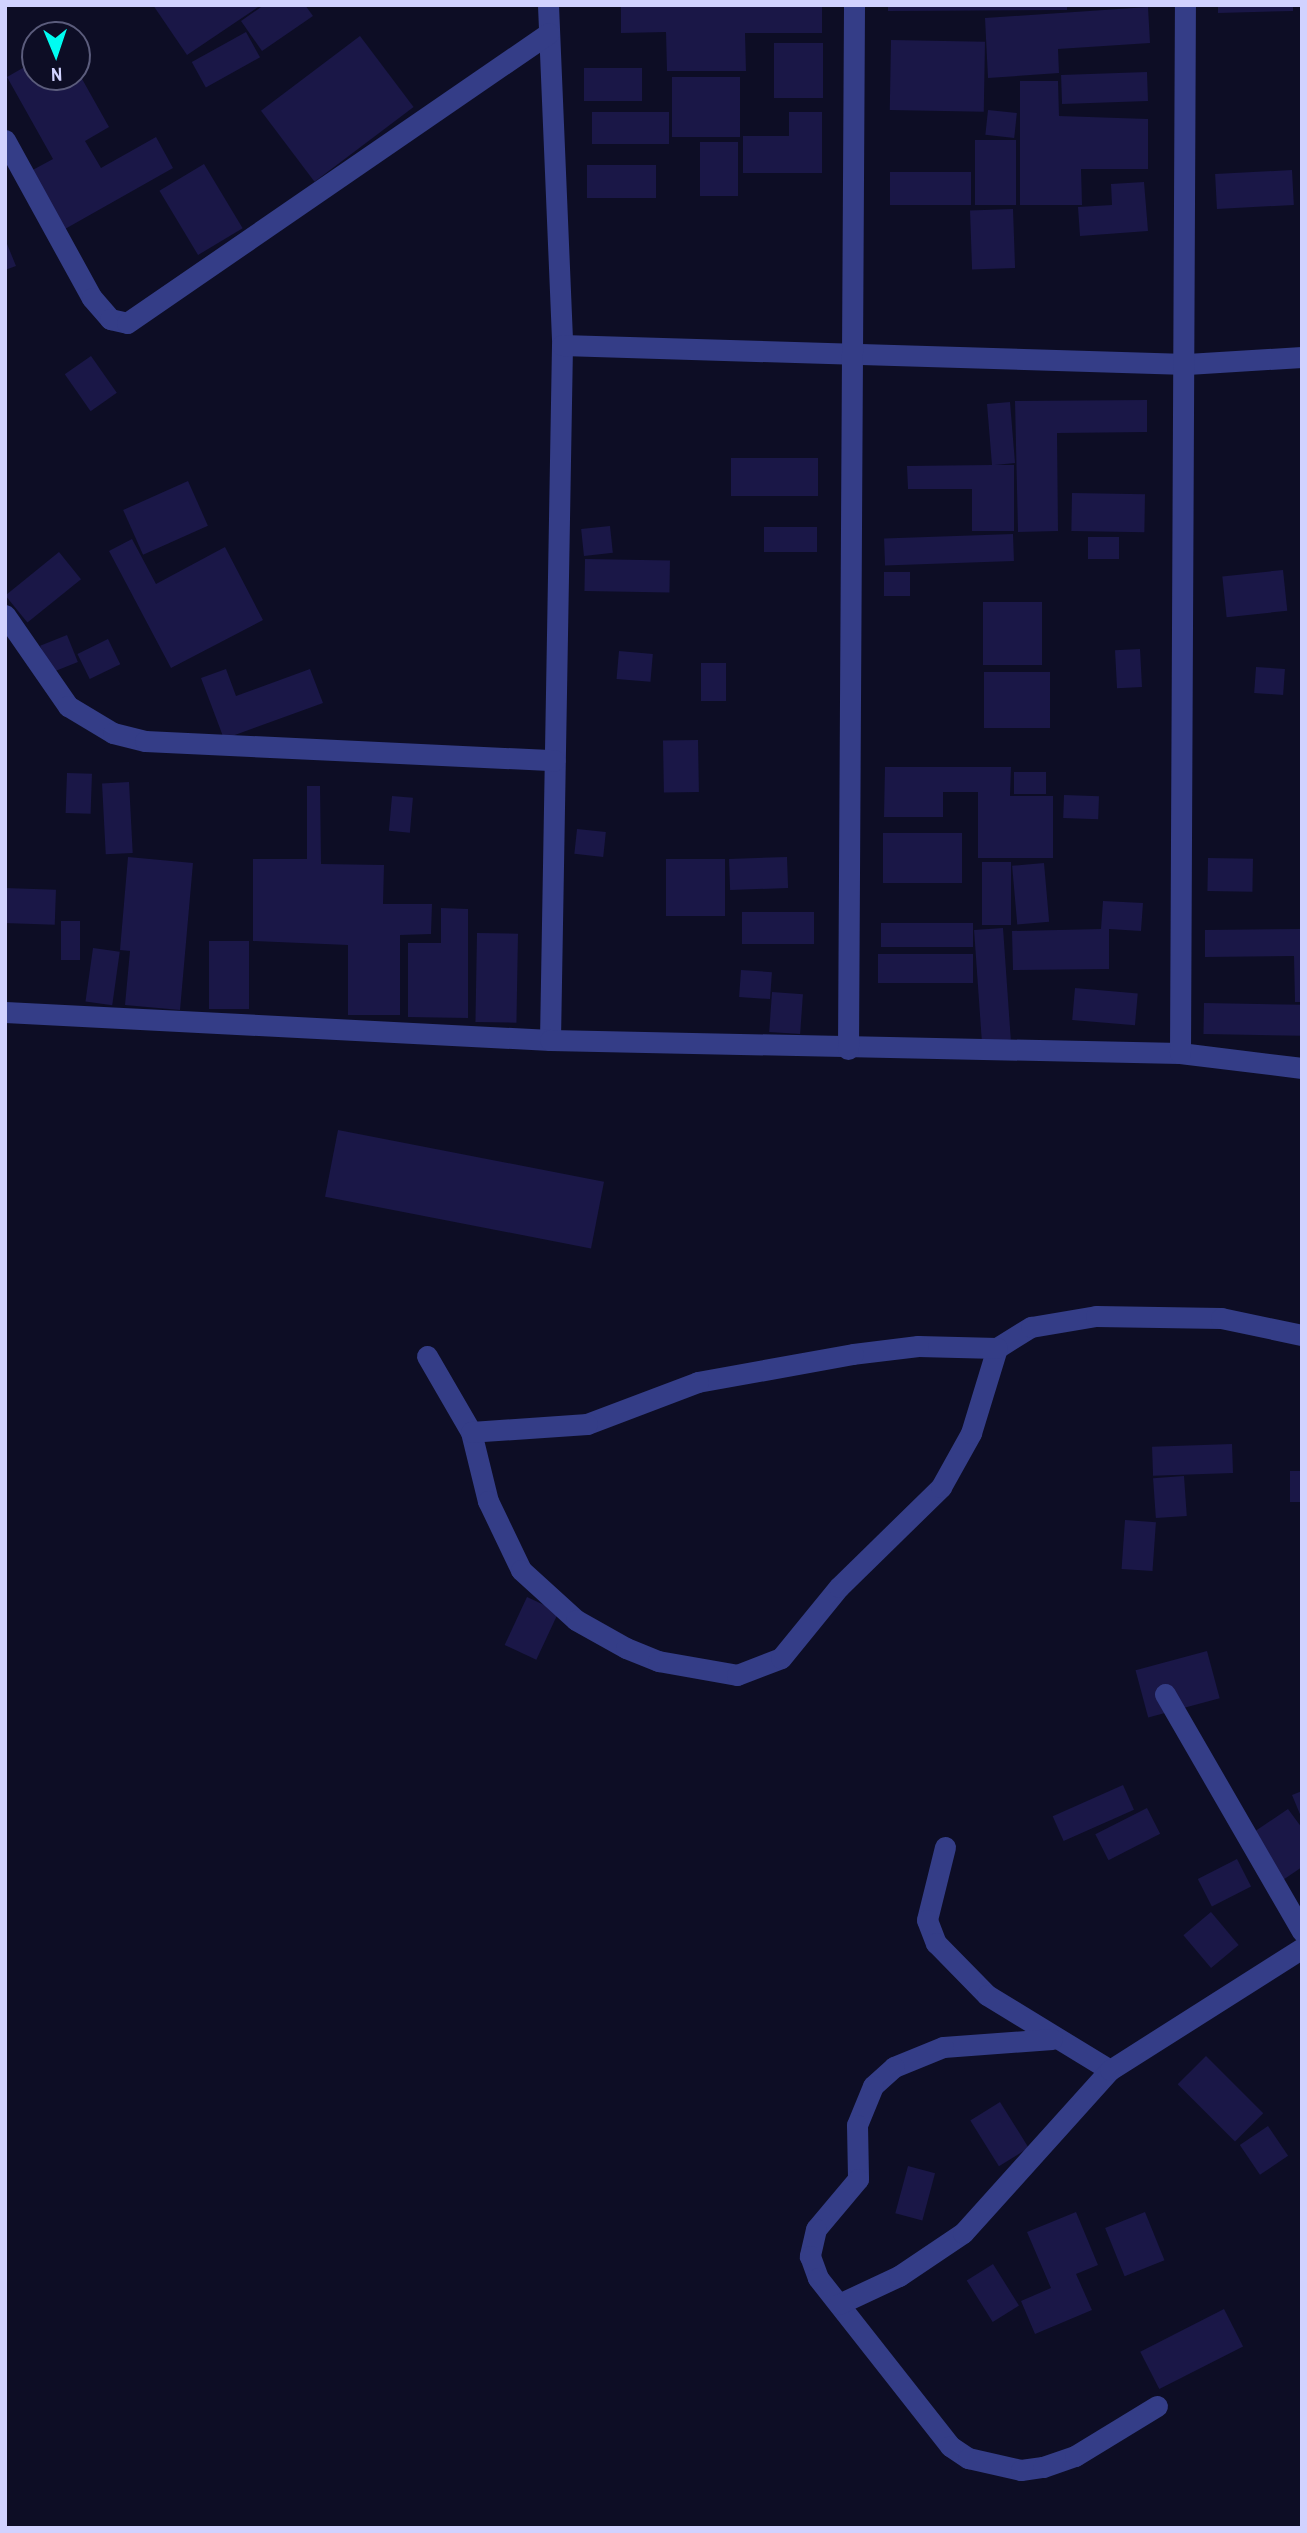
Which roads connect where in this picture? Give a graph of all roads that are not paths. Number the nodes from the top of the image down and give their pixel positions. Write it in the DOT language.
graph roads {
  1 [pos="548,5"];
  2 [pos="854,5"];
  3 [pos="1185,5"];
  4 [pos="549,33"];
  5 [pos="5,140"];
  6 [pos="562,345"];
  7 [pos="1302,357"];
  8 [pos="856,358"];
  9 [pos="1187,363"];
  10 [pos="5,615"];
  11 [pos="555,760"];
  12 [pos="5,1012"];
  13 [pos="550,1040"];
  14 [pos="848,1049"];
  15 [pos="1180,1053"];
  16 [pos="1302,1068"];
  17 [pos="1302,1335"];
  18 [pos="996,1348"];
  19 [pos="427,1356"];
  20 [pos="471,1432"];
  21 [pos="1165,1694"];
  22 [pos="945,1847"];
  23 [pos="1302,1931"];
  24 [pos="1302,1948"];
  25 [pos="1052,2039"];
  26 [pos="1110,2070"];
  27 [pos="839,2304"];
  28 [pos="1157,2406"];
  1 -- 4 [label="street"];
  2 -- 8 [label="street"];
  3 -- 9 [label="street"];
  4 -- 5 [label="street"];
  4 -- 6 [label="street"];
  6 -- 8 [label="street"];
  6 -- 11 [label="street"];
  7 -- 9 [label="street"];
  8 -- 9 [label="street"];
  8 -- 14 [label="street"];
  9 -- 15 [label="street"];
  10 -- 11 [label="street"];
  11 -- 13 [label="street"];
  12 -- 13 [label="street"];
  13 -- 14 [label="street"];
  14 -- 15 [label="street"];
  15 -- 16 [label="street"];
  17 -- 18 [label="street"];
  18 -- 20 [label="street"];
  18 -- 20 [label="street"];
  19 -- 20 [label="street"];
  21 -- 23 [label="street"];
  22 -- 25 [label="street"];
  24 -- 26 [label="street"];
  25 -- 26 [label="street"];
  25 -- 27 [label="street"];
  26 -- 27 [label="street"];
  27 -- 28 [label="street"];
}
